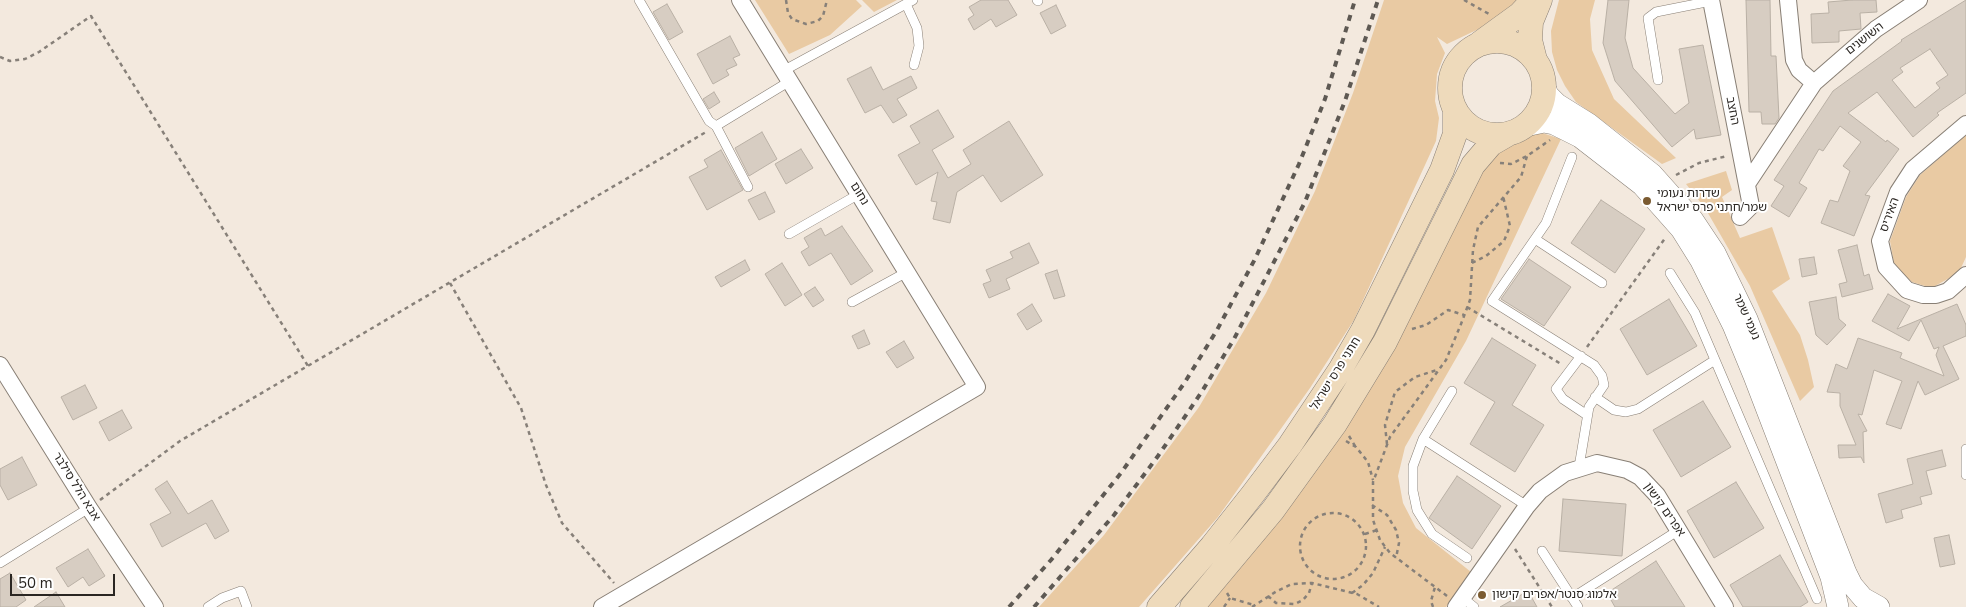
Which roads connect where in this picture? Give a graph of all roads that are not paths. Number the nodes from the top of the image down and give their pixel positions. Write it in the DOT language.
graph roads {
  1 [pos="639,0"];
  2 [pos="740,0"];
  3 [pos="1533,0"];
  4 [pos="1540,0"];
  5 [pos="1788,0"];
  6 [pos="1920,0"];
  7 [pos="1711,1"];
  8 [pos="910,2"];
  9 [pos="1478,45"];
  10 [pos="1536,60"];
  11 [pos="914,65"];
  12 [pos="786,76"];
  13 [pos="1658,80"];
  14 [pos="1814,83"];
  15 [pos="1544,85"];
  16 [pos="1455,110"];
  17 [pos="1966,124"];
  18 [pos="716,126"];
  19 [pos="1517,129"];
  20 [pos="1572,157"];
  21 [pos="1747,184"];
  22 [pos="748,187"];
  23 [pos="859,194"];
  24 [pos="1740,217"];
  25 [pos="789,234"];
  26 [pos="1535,239"];
  27 [pos="907,272"];
  28 [pos="1670,273"];
  29 [pos="1966,275"];
  30 [pos="1602,283"];
  31 [pos="852,302"];
  32 [pos="1580,356"];
  33 [pos="1715,360"];
  34 [pos="1,367"];
  35 [pos="1452,391"];
  36 [pos="1595,396"];
  37 [pos="1587,416"];
  38 [pos="1423,439"];
  39 [pos="1966,449"];
  40 [pos="1579,468"];
  41 [pos="1966,475"];
  42 [pos="1527,506"];
  43 [pos="89,508"];
  44 [pos="1679,530"];
  45 [pos="1542,551"];
  46 [pos="1467,558"];
  47 [pos="0,563"];
  48 [pos="1572,598"];
  49 [pos="1817,599"];
  50 [pos="1463,604"];
  51 [pos="1874,604"];
  52 [pos="155,607"];
  53 [pos="208,607"];
  54 [pos="247,607"];
  55 [pos="602,607"];
  56 [pos="1159,607"];
  57 [pos="1192,607"];
  58 [pos="1578,607"];
  59 [pos="1725,607"];
  60 [pos="1838,607"];
  61 [pos="1847,607"];
  1 -- 18 [label="lane"];
  2 -- 12 [label="street, נחום"];
  3 -- 9 [label="main road"];
  4 -- 10 [label="main road"];
  5 -- 14 [label="street"];
  6 -- 14 [label="street, השושנים"];
  7 -- 13 [label="lane"];
  7 -- 21 [label="street, החצב"];
  8 -- 11 [label="lane"];
  8 -- 12 [label="lane"];
  9 -- 10 [label="main road"];
  9 -- 16 [label="main road"];
  10 -- 15 [label="main road"];
  12 -- 18 [label="lane"];
  12 -- 23 [label="street, נחום"];
  14 -- 21 [label="street, השושנים"];
  15 -- 19 [label="main road"];
  15 -- 51 [label="street, נעמי שמר"];
  16 -- 19 [label="main road"];
  16 -- 56 [label="main road, חתני פרס ישראל"];
  17 -- 29 [label="street, האיריס"];
  18 -- 22 [label="lane"];
  19 -- 57 [label="main road, חתני פרס ישראל"];
  19 -- 60 [label="street, נעמי שמר"];
  20 -- 26 [label="lane"];
  21 -- 24 [label="street, החצב"];
  23 -- 25 [label="lane"];
  23 -- 27 [label="street, נחום"];
  26 -- 30 [label="lane"];
  26 -- 32 [label="lane"];
  27 -- 31 [label="lane"];
  27 -- 55 [label="street, נחום"];
  28 -- 33 [label="lane"];
  32 -- 36 [label="lane"];
  32 -- 37 [label="lane"];
  33 -- 36 [label="lane"];
  33 -- 49 [label="lane"];
  34 -- 43 [label="street, אבא הלל סילבר"];
  35 -- 38 [label="lane"];
  36 -- 37 [label="lane"];
  37 -- 40 [label="lane"];
  38 -- 42 [label="lane"];
  38 -- 46 [label="lane"];
  39 -- 41 [label="lane"];
  40 -- 42 [label="street, אפרים קישון"];
  40 -- 44 [label="street, אפרים קישון"];
  42 -- 50 [label="street, אפרים קישון"];
  43 -- 47 [label="lane"];
  43 -- 52 [label="street, אבא הלל סילבר"];
  44 -- 48 [label="lane"];
  44 -- 59 [label="street, אפרים קישון"];
  45 -- 48 [label="lane"];
  48 -- 58 [label="lane"];
  51 -- 61 [label="street, נעמי שמר"];
  53 -- 54 [label="lane"];
}
